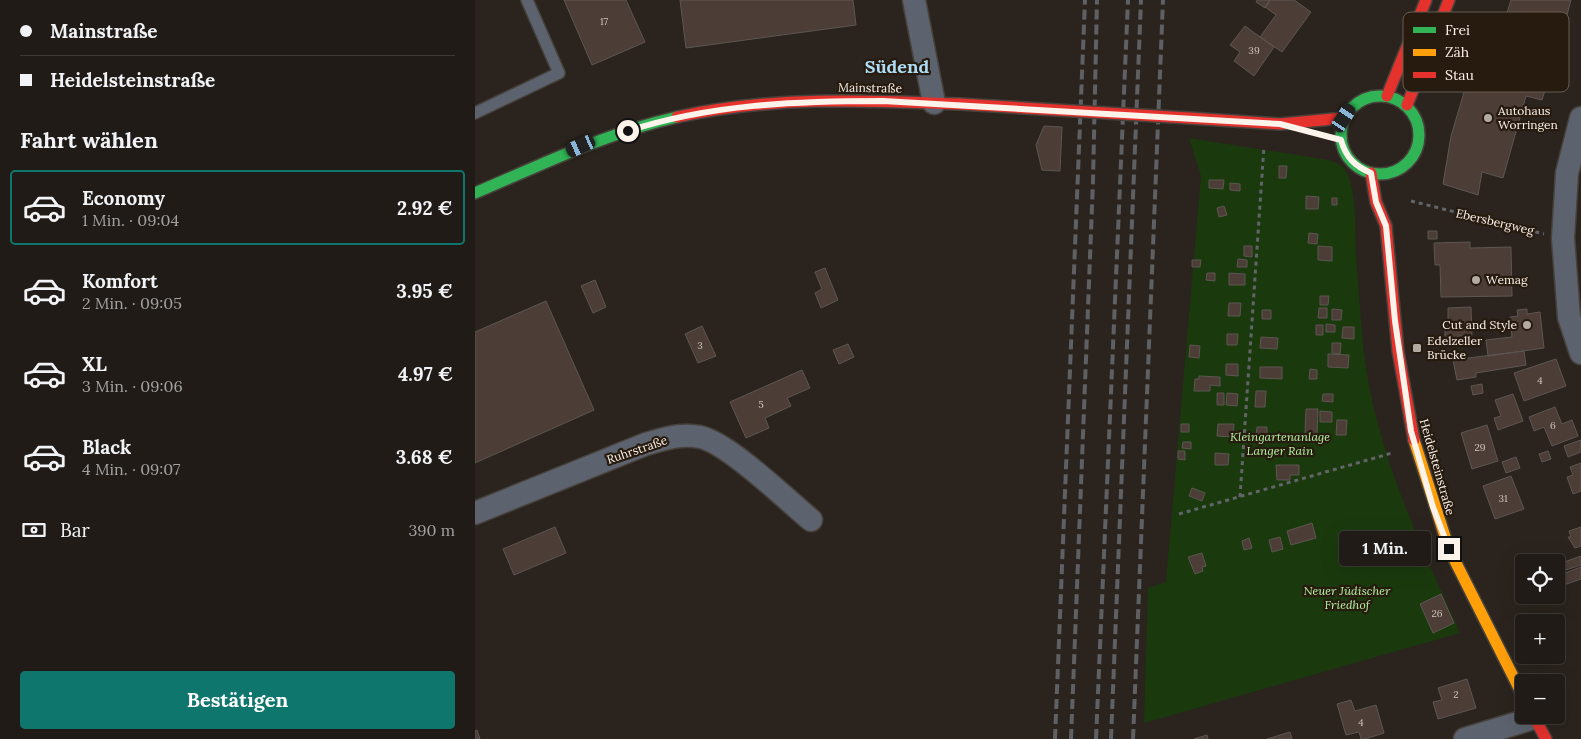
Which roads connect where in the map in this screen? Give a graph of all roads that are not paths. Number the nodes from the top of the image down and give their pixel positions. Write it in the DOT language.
graph roads {
  1 [pos="527,0"];
  2 [pos="914,0"];
  3 [pos="1426,0"];
  4 [pos="1449,0"];
  5 [pos="1421,12"];
  6 [pos="1444,12"];
  7 [pos="1403,57"];
  8 [pos="1412,92"];
  9 [pos="1387,96"];
  10 [pos="934,103"];
  11 [pos="1407,105"];
  12 [pos="475,113"];
  13 [pos="1344,118"];
  14 [pos="1581,118"];
  15 [pos="1280,124"];
  16 [pos="1314,134"];
  17 [pos="1399,170"];
  18 [pos="1371,173"];
  19 [pos="1396,186"];
  20 [pos="475,193"];
  21 [pos="1391,210"];
  22 [pos="1386,226"];
  23 [pos="1565,238"];
  24 [pos="1581,353"];
  25 [pos="475,513"];
  26 [pos="811,520"];
  27 [pos="1515,680"];
  28 [pos="1515,723"];
  29 [pos="1537,724"];
  30 [pos="1465,739"];
  31 [pos="1546,739"];
  1 -- 12 [label="lane"];
  2 -- 10 [label="street"];
  3 -- 5 [label="main road"];
  4 -- 6 [label="main road"];
  7 -- 9 [label="main road"];
  8 -- 11 [label="main road"];
  9 -- 11 [label="main road"];
  9 -- 13 [label="main road"];
  10 -- 15 [label="main road, Mainstraße, bridge"];
  10 -- 20 [label="main road, Mainstraße"];
  11 -- 17 [label="main road"];
  13 -- 15 [label="main road, Mainstraße"];
  13 -- 18 [label="main road"];
  14 -- 23 [label="street"];
  15 -- 16 [label="main road, Mainstraße"];
  17 -- 18 [label="main road"];
  17 -- 19 [label="main road"];
  18 -- 22 [label="main road, Heidelsteinstraße"];
  21 -- 22 [label="main road, Heidelsteinstraße"];
  22 -- 27 [label="main road, Heidelsteinstraße"];
  23 -- 24 [label="street"];
  25 -- 26 [label="street, Ruhrstraße"];
  28 -- 30 [label="street"];
  29 -- 31 [label="main road"];
}
